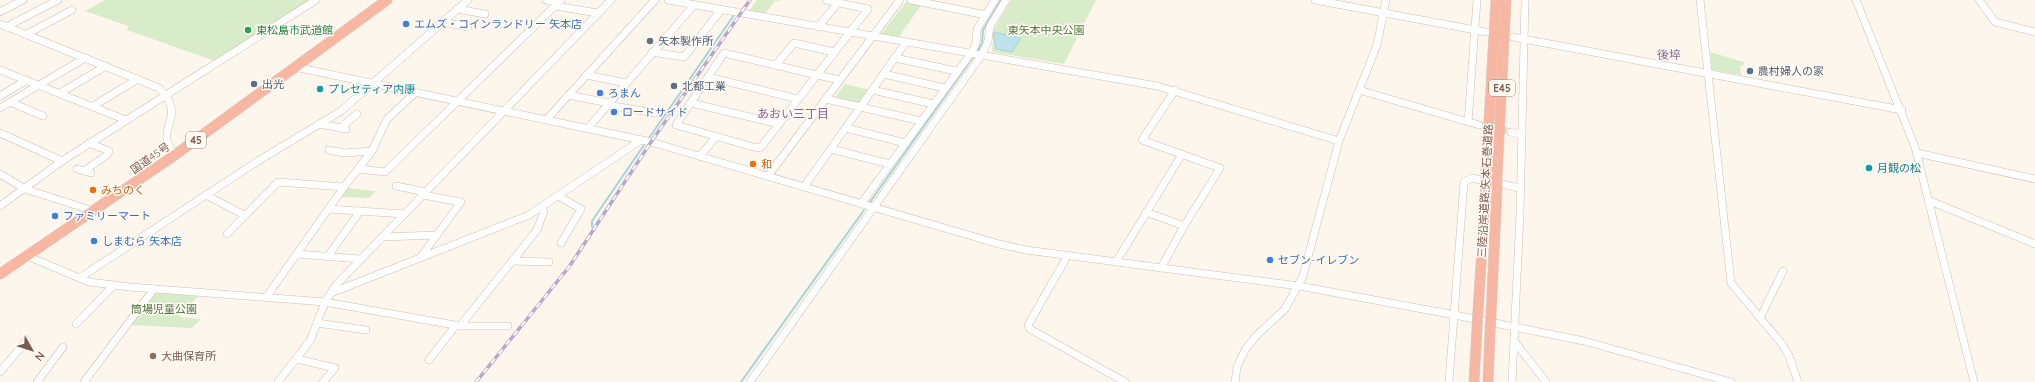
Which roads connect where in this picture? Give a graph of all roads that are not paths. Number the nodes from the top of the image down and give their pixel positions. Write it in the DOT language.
graph roads {
  1 [pos="23,0"];
  2 [pos="58,0"];
  3 [pos="316,0"];
  4 [pos="387,0"];
  5 [pos="468,0"];
  6 [pos="546,0"];
  7 [pos="611,0"];
  8 [pos="655,0"];
  9 [pos="668,0"];
  10 [pos="826,0"];
  11 [pos="900,0"];
  12 [pos="912,0"];
  13 [pos="995,0"];
  14 [pos="1006,0"];
  15 [pos="1315,0"];
  16 [pos="1386,0"];
  17 [pos="1477,0"];
  18 [pos="1496,0"];
  19 [pos="1506,0"];
  20 [pos="1525,0"];
  21 [pos="1700,0"];
  22 [pos="1856,0"];
  23 [pos="1978,0"];
  24 [pos="838,2"];
  25 [pos="558,3"];
  26 [pos="694,5"];
  27 [pos="458,9"];
  28 [pos="72,10"];
  29 [pos="721,10"];
  30 [pos="0,12"];
  31 [pos="598,13"];
  32 [pos="1384,13"];
  33 [pos="485,14"];
  34 [pos="986,15"];
  35 [pos="443,22"];
  36 [pos="3,26"];
  37 [pos="468,27"];
  38 [pos="818,27"];
  39 [pos="1474,29"];
  40 [pos="850,32"];
  41 [pos="1486,32"];
  42 [pos="2035,32"];
  43 [pos="26,34"];
  44 [pos="872,36"];
  45 [pos="1513,37"];
  46 [pos="1523,39"];
  47 [pos="906,42"];
  48 [pos="652,52"];
  49 [pos="834,52"];
  50 [pos="970,54"];
  51 [pos="981,56"];
  52 [pos="85,58"];
  53 [pos="895,58"];
  54 [pos="776,65"];
  55 [pos="106,66"];
  56 [pos="295,67"];
  57 [pos="956,71"];
  58 [pos="2,72"];
  59 [pos="817,74"];
  60 [pos="884,74"];
  61 [pos="1710,74"];
  62 [pos="586,76"];
  63 [pos="708,78"];
  64 [pos="138,79"];
  65 [pos="27,80"];
  66 [pos="840,80"];
  67 [pos="626,83"];
  68 [pos="38,84"];
  69 [pos="373,84"];
  70 [pos="944,88"];
  71 [pos="872,90"];
  72 [pos="1175,90"];
  73 [pos="1359,90"];
  74 [pos="416,92"];
  75 [pos="60,93"];
  76 [pos="165,95"];
  77 [pos="568,95"];
  78 [pos="0,96"];
  79 [pos="798,99"];
  80 [pos="826,99"];
  81 [pos="457,100"];
  82 [pos="10,102"];
  83 [pos="691,102"];
  84 [pos="608,104"];
  85 [pos="933,104"];
  86 [pos="93,106"];
  87 [pos="860,107"];
  88 [pos="0,108"];
  89 [pos="505,110"];
  90 [pos="1902,110"];
  91 [pos="655,113"];
  92 [pos="357,114"];
  93 [pos="43,116"];
  94 [pos="547,119"];
  95 [pos="126,120"];
  96 [pos="921,121"];
  97 [pos="1468,122"];
  98 [pos="320,124"];
  99 [pos="779,124"];
  100 [pos="1479,125"];
  101 [pos="588,128"];
  102 [pos="846,128"];
  103 [pos="1511,132"];
  104 [pos="0,133"];
  105 [pos="1522,135"];
  106 [pos="716,137"];
  107 [pos="641,140"];
  108 [pos="1338,141"];
  109 [pos="905,142"];
  110 [pos="89,143"];
  111 [pos="831,149"];
  112 [pos="329,150"];
  113 [pos="372,151"];
  114 [pos="1917,153"];
  115 [pos="175,155"];
  116 [pos="700,156"];
  117 [pos="1181,156"];
  118 [pos="62,161"];
  119 [pos="890,164"];
  120 [pos="358,169"];
  121 [pos="84,171"];
  122 [pos="0,174"];
  123 [pos="768,176"];
  124 [pos="2035,179"];
  125 [pos="396,186"];
  126 [pos="804,187"];
  127 [pos="344,188"];
  128 [pos="1520,188"];
  129 [pos="25,189"];
  130 [pos="425,194"];
  131 [pos="206,195"];
  132 [pos="560,196"];
  133 [pos="1930,201"];
  134 [pos="861,204"];
  135 [pos="0,206"];
  136 [pos="541,208"];
  137 [pos="873,208"];
  138 [pos="329,209"];
  139 [pos="94,211"];
  140 [pos="360,211"];
  141 [pos="1146,212"];
  142 [pos="404,214"];
  143 [pos="244,215"];
  144 [pos="1184,226"];
  145 [pos="227,234"];
  146 [pos="437,235"];
  147 [pos="382,237"];
  148 [pos="561,243"];
  149 [pos="2035,244"];
  150 [pos="297,254"];
  151 [pos="1068,255"];
  152 [pos="27,256"];
  153 [pos="328,256"];
  154 [pos="420,258"];
  155 [pos="360,259"];
  156 [pos="512,261"];
  157 [pos="549,262"];
  158 [pos="1116,262"];
  159 [pos="1161,268"];
  160 [pos="1783,271"];
  161 [pos="0,274"];
  162 [pos="81,277"];
  163 [pos="114,285"];
  164 [pos="1299,286"];
  165 [pos="154,289"];
  166 [pos="331,293"];
  167 [pos="267,296"];
  168 [pos="325,302"];
  169 [pos="1455,315"];
  170 [pos="1760,318"];
  171 [pos="317,323"];
  172 [pos="76,324"];
  173 [pos="458,326"];
  174 [pos="508,326"];
  175 [pos="1514,326"];
  176 [pos="366,330"];
  177 [pos="27,340"];
  178 [pos="1514,341"];
  179 [pos="63,347"];
  180 [pos="297,358"];
  181 [pos="430,360"];
  182 [pos="0,372"];
  183 [pos="1973,380"];
  184 [pos="37,382"];
  185 [pos="84,382"];
  186 [pos="278,382"];
  187 [pos="323,382"];
  188 [pos="750,382"];
  189 [pos="1125,382"];
  190 [pos="1235,382"];
  191 [pos="1449,382"];
  192 [pos="1474,382"];
  193 [pos="1488,382"];
  194 [pos="1512,382"];
  195 [pos="1546,382"];
  196 [pos="1731,382"];
  197 [pos="1798,382"];
  198 [pos="1982,382"];
  1 -- 30 [label="street"];
  2 -- 36 [label="street"];
  3 -- 76 [label="street"];
  4 -- 56 [label="highway, 国道45号 / 45"];
  5 -- 27 [label="street"];
  6 -- 25 [label="street"];
  7 -- 31 [label="street"];
  8 -- 62 [label="street"];
  9 -- 26 [label="street"];
  10 -- 24 [label="street"];
  11 -- 44 [label="street"];
  12 -- 34 [label="street"];
  13 -- 34 [label="street"];
  14 -- 51 [label="street"];
  15 -- 32 [label="street"];
  16 -- 32 [label="street"];
  17 -- 39 [label="street"];
  18 -- 192 [label="highway, 三陸沿岸道路;矢本石巻道路 / E45, bridge"];
  19 -- 193 [label="highway, 三陸沿岸道路;矢本石巻道路 / E45, bridge"];
  20 -- 46 [label="street"];
  21 -- 61 [label="street"];
  22 -- 90 [label="street"];
  23 -- 42 [label="street"];
  24 -- 38 [label="street"];
  24 -- 40 [label="street"];
  25 -- 31 [label="street"];
  25 -- 81 [label="street"];
  26 -- 29 [label="street"];
  26 -- 48 [label="street"];
  27 -- 33 [label="street"];
  27 -- 35 [label="street"];
  28 -- 43 [label="street"];
  29 -- 38 [label="street"];
  29 -- 48 [label="street"];
  31 -- 89 [label="street"];
  32 -- 39 [label="street"];
  32 -- 73 [label="street"];
  34 -- 50 [label="street"];
  35 -- 37 [label="street"];
  35 -- 69 [label="street"];
  36 -- 43 [label="street"];
  38 -- 40 [label="street"];
  39 -- 41 [label="street"];
  39 -- 97 [label="street"];
  40 -- 44 [label="street"];
  40 -- 49 [label="street"];
  43 -- 52 [label="street"];
  44 -- 47 [label="street"];
  44 -- 66 [label="street"];
  45 -- 46 [label="street"];
  46 -- 61 [label="street"];
  46 -- 105 [label="street"];
  47 -- 50 [label="street"];
  47 -- 53 [label="street"];
  48 -- 67 [label="street"];
  49 -- 54 [label="street"];
  49 -- 59 [label="street"];
  50 -- 51 [label="street"];
  50 -- 57 [label="street"];
  51 -- 72 [label="street"];
  51 -- 137 [label="street"];
  52 -- 55 [label="street"];
  52 -- 68 [label="street"];
  53 -- 57 [label="street"];
  53 -- 60 [label="street"];
  54 -- 59 [label="street"];
  54 -- 63 [label="street"];
  55 -- 64 [label="street"];
  55 -- 75 [label="street"];
  56 -- 69 [label="street"];
  56 -- 115 [label="highway, 国道45号 / 45"];
  57 -- 70 [label="street"];
  58 -- 65 [label="street"];
  59 -- 66 [label="street"];
  59 -- 79 [label="street"];
  60 -- 70 [label="street"];
  60 -- 71 [label="street"];
  61 -- 90 [label="street"];
  61 -- 170 [label="street"];
  62 -- 67 [label="street"];
  62 -- 77 [label="street"];
  63 -- 79 [label="street"];
  63 -- 83 [label="street"];
  64 -- 76 [label="street"];
  64 -- 86 [label="street"];
  65 -- 68 [label="street"];
  65 -- 78 [label="street"];
  66 -- 80 [label="street"];
  67 -- 84 [label="street"];
  68 -- 75 [label="street"];
  68 -- 82 [label="street"];
  69 -- 74 [label="street"];
  69 -- 98 [label="street"];
  70 -- 85 [label="street"];
  71 -- 85 [label="street"];
  71 -- 87 [label="street"];
  72 -- 108 [label="street"];
  72 -- 117 [label="street"];
  73 -- 97 [label="street"];
  73 -- 108 [label="street"];
  74 -- 81 [label="street"];
  74 -- 113 [label="street"];
  75 -- 86 [label="street"];
  76 -- 95 [label="street"];
  76 -- 115 [label="street"];
  77 -- 84 [label="street"];
  77 -- 94 [label="street"];
  79 -- 99 [label="street"];
  80 -- 87 [label="street"];
  80 -- 123 [label="street"];
  81 -- 89 [label="street"];
  81 -- 120 [label="street"];
  82 -- 88 [label="street"];
  82 -- 93 [label="street"];
  83 -- 99 [label="street"];
  83 -- 106 [label="street"];
  84 -- 91 [label="street"];
  84 -- 101 [label="street"];
  85 -- 96 [label="street"];
  86 -- 95 [label="street"];
  87 -- 96 [label="street"];
  87 -- 102 [label="street"];
  89 -- 94 [label="street"];
  89 -- 130 [label="street"];
  90 -- 114 [label="street"];
  92 -- 98 [label="street"];
  94 -- 101 [label="street"];
  95 -- 110 [label="street"];
  96 -- 109 [label="street"];
  97 -- 100 [label="street"];
  98 -- 131 [label="street"];
  99 -- 106 [label="street"];
  101 -- 107 [label="street"];
  102 -- 109 [label="street"];
  102 -- 111 [label="street"];
  103 -- 105 [label="street"];
  104 -- 118 [label="street"];
  105 -- 128 [label="street"];
  106 -- 116 [label="street"];
  107 -- 116 [label="street"];
  107 -- 132 [label="street"];
  108 -- 164 [label="street"];
  109 -- 119 [label="street"];
  110 -- 118 [label="street"];
  110 -- 121 [label="street"];
  111 -- 119 [label="street"];
  111 -- 126 [label="street"];
  112 -- 113 [label="street"];
  113 -- 120 [label="street"];
  114 -- 124 [label="street"];
  114 -- 133 [label="street"];
  115 -- 139 [label="highway, 国道45号 / 45"];
  116 -- 123 [label="street"];
  117 -- 141 [label="street"];
  117 -- 144 [label="street"];
  118 -- 129 [label="street"];
  119 -- 134 [label="street"];
  120 -- 127 [label="street"];
  122 -- 129 [label="street"];
  123 -- 126 [label="street"];
  125 -- 130 [label="street"];
  126 -- 134 [label="street"];
  127 -- 138 [label="street"];
  127 -- 143 [label="street"];
  128 -- 169 [label="street"];
  128 -- 175 [label="street"];
  129 -- 135 [label="street"];
  129 -- 139 [label="street"];
  130 -- 142 [label="street"];
  130 -- 146 [label="street"];
  131 -- 143 [label="street"];
  131 -- 162 [label="street"];
  132 -- 136 [label="street"];
  132 -- 148 [label="street"];
  133 -- 149 [label="street"];
  133 -- 183 [label="street"];
  134 -- 137 [label="street"];
  136 -- 154 [label="street"];
  136 -- 156 [label="street"];
  137 -- 151 [label="street"];
  137 -- 188 [label="street"];
  138 -- 140 [label="street"];
  138 -- 150 [label="street"];
  139 -- 152 [label="highway, 国道45号 / 45"];
  140 -- 142 [label="street"];
  140 -- 153 [label="street"];
  141 -- 144 [label="street"];
  141 -- 158 [label="street"];
  142 -- 147 [label="street"];
  143 -- 145 [label="street"];
  144 -- 159 [label="street"];
  146 -- 147 [label="street"];
  146 -- 154 [label="street"];
  147 -- 155 [label="street"];
  150 -- 153 [label="street"];
  150 -- 167 [label="street"];
  151 -- 158 [label="street"];
  151 -- 189 [label="street"];
  152 -- 161 [label="highway, 国道45号 / 45"];
  152 -- 162 [label="street"];
  153 -- 155 [label="street"];
  154 -- 166 [label="street"];
  155 -- 166 [label="street"];
  156 -- 157 [label="street"];
  156 -- 173 [label="street"];
  158 -- 159 [label="street"];
  159 -- 164 [label="street"];
  160 -- 170 [label="street"];
  162 -- 163 [label="street"];
  163 -- 165 [label="street"];
  163 -- 172 [label="street"];
  164 -- 169 [label="street"];
  164 -- 190 [label="street"];
  165 -- 167 [label="street"];
  165 -- 185 [label="street"];
  166 -- 168 [label="street"];
  167 -- 168 [label="street"];
  168 -- 171 [label="street"];
  168 -- 173 [label="street"];
  169 -- 175 [label="street"];
  169 -- 191 [label="street"];
  170 -- 197 [label="street"];
  171 -- 176 [label="street"];
  171 -- 180 [label="street"];
  173 -- 174 [label="street"];
  173 -- 181 [label="street"];
  175 -- 178 [label="street"];
  175 -- 196 [label="street"];
  177 -- 182 [label="street"];
  178 -- 194 [label="street"];
  178 -- 195 [label="street"];
  179 -- 184 [label="street"];
  180 -- 186 [label="street"];
  180 -- 187 [label="street"];
  183 -- 198 [label="street"];
}
